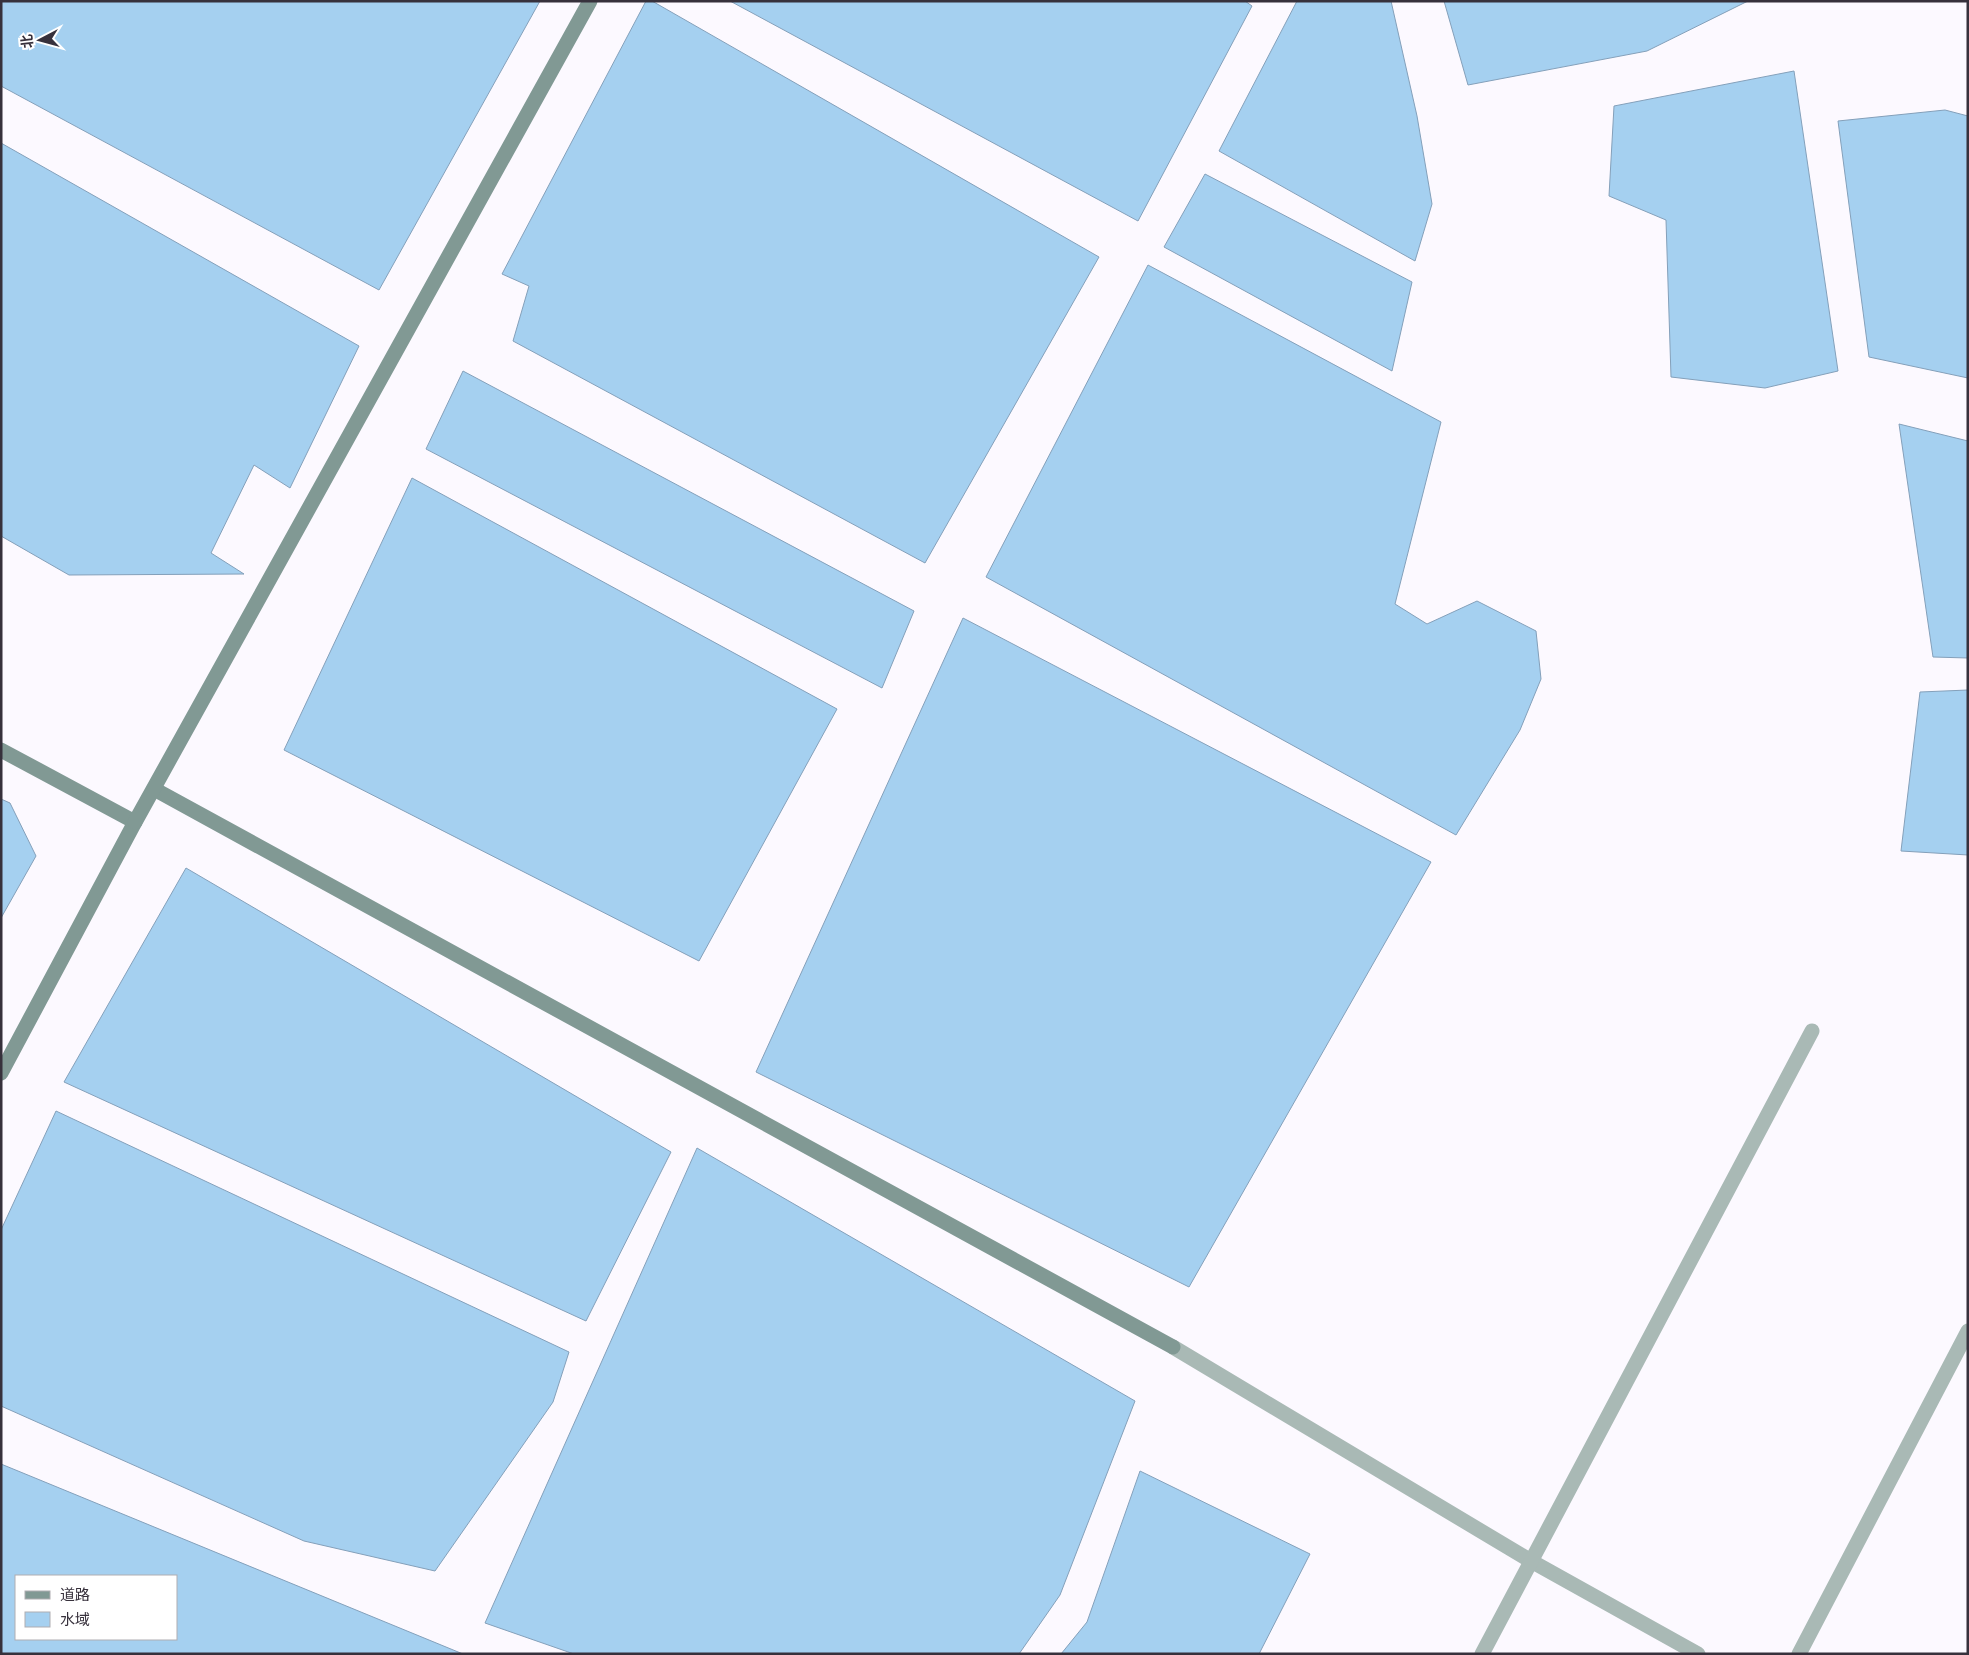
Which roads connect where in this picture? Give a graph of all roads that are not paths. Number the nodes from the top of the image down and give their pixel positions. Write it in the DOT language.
graph roads {
  1 [pos="590,1"];
  2 [pos="1,750"];
  3 [pos="154,789"];
  4 [pos="135,822"];
  5 [pos="1812,1031"];
  6 [pos="1,1073"];
  7 [pos="1968,1331"];
  8 [pos="1531,1561"];
  9 [pos="1482,1654"];
  10 [pos="1698,1654"];
  11 [pos="1800,1654"];
  1 -- 3 [label="street"];
  2 -- 4 [label="street"];
  3 -- 4 [label="street"];
  3 -- 8 [label="street"];
  4 -- 6 [label="street"];
  5 -- 8 [label="street"];
  7 -- 11 [label="street"];
  8 -- 9 [label="street"];
  8 -- 10 [label="street"];
}
